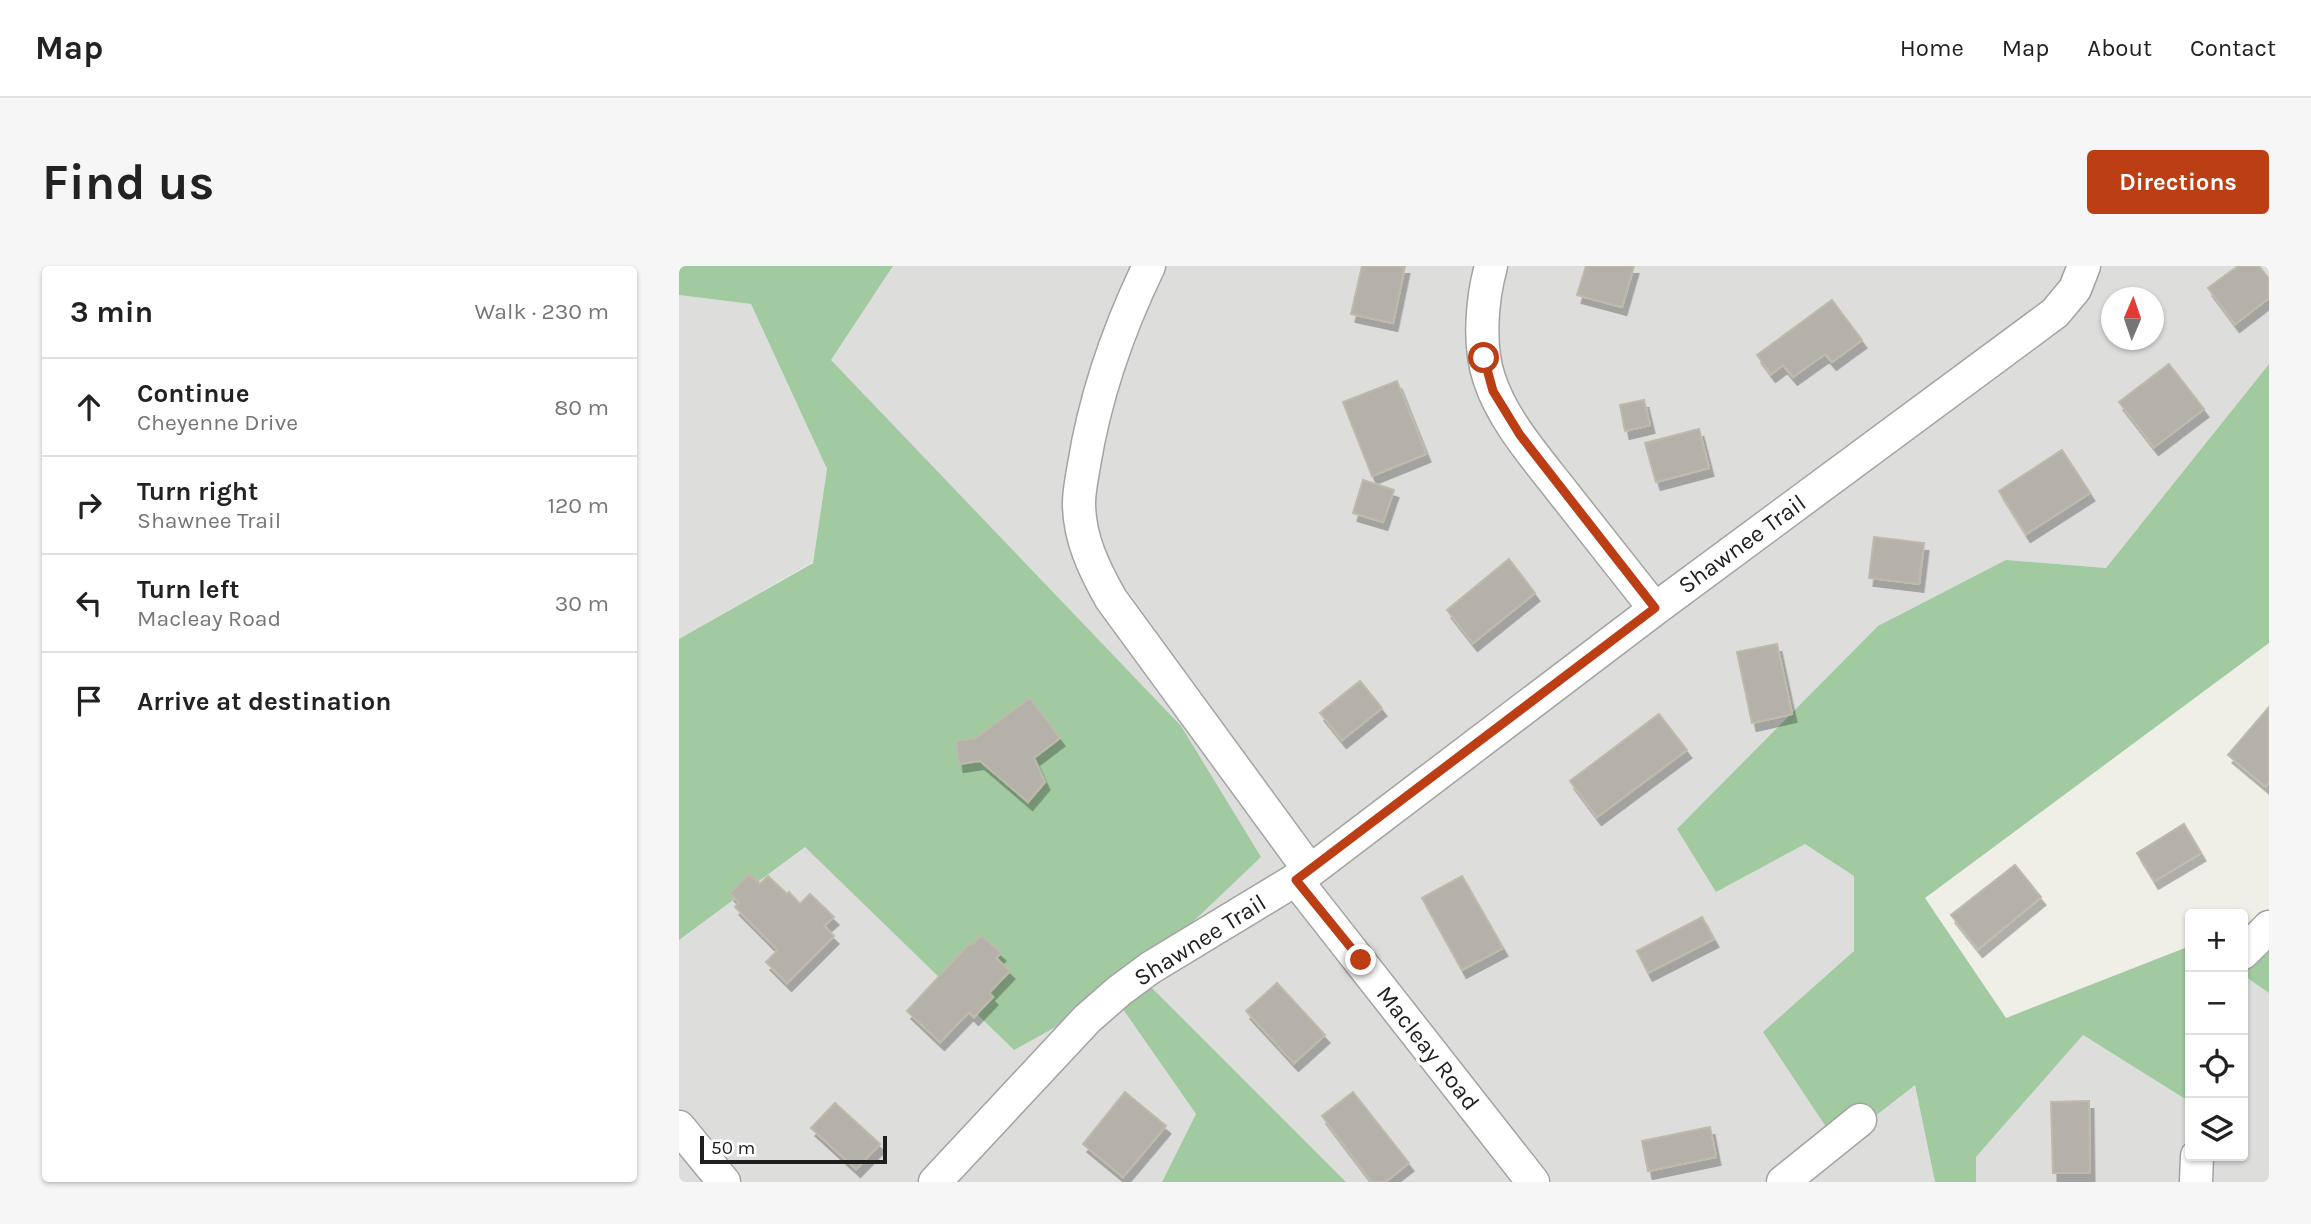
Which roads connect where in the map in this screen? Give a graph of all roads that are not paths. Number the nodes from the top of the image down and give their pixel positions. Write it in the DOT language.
graph roads {
  1 [pos="1149,266"];
  2 [pos="1492,266"];
  3 [pos="2084,266"];
  4 [pos="1655,608"];
  5 [pos="1303,876"];
  6 [pos="2269,927"];
  7 [pos="2248,948"];
  8 [pos="1860,1120"];
  9 [pos="679,1127"];
  10 [pos="2197,1161"];
  11 [pos="724,1182"];
  12 [pos="935,1182"];
  13 [pos="1534,1182"];
  14 [pos="1783,1182"];
  15 [pos="2196,1182"];
  1 -- 5 [label="street, Macleay Road"];
  2 -- 4 [label="street"];
  3 -- 4 [label="street, Shawnee Trail"];
  4 -- 5 [label="street, Shawnee Trail"];
  5 -- 12 [label="street, Shawnee Trail"];
  5 -- 13 [label="street, Macleay Road"];
  6 -- 7 [label="street"];
  8 -- 14 [label="street"];
  9 -- 11 [label="street"];
  10 -- 15 [label="street"];
}
